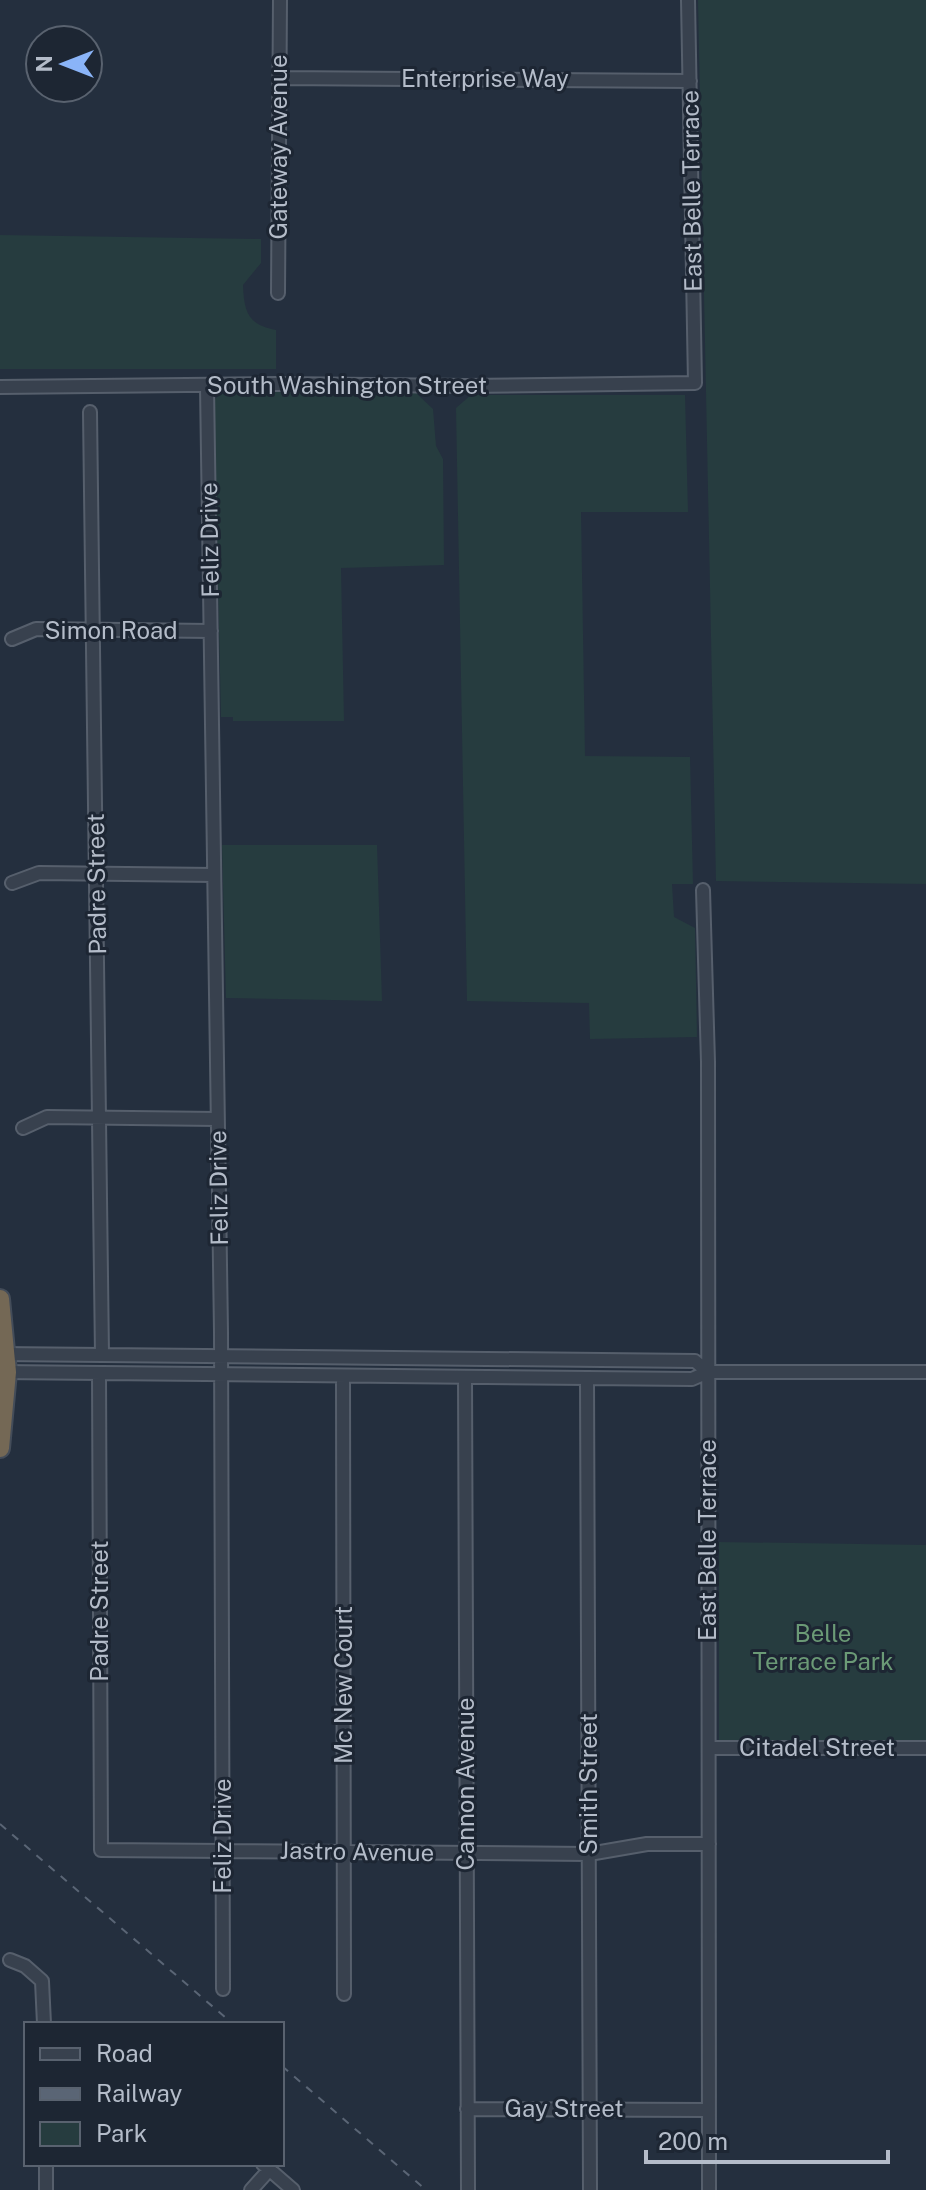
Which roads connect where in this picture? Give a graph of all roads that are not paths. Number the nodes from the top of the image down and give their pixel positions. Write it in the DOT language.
graph roads {
  1 [pos="280,0"];
  2 [pos="688,0"];
  3 [pos="280,78"];
  4 [pos="690,81"];
  5 [pos="278,293"];
  6 [pos="695,383"];
  7 [pos="207,386"];
  8 [pos="0,387"];
  9 [pos="90,412"];
  10 [pos="94,630"];
  11 [pos="211,631"];
  12 [pos="12,639"];
  13 [pos="97,874"];
  14 [pos="214,875"];
  15 [pos="12,883"];
  16 [pos="703,890"];
  17 [pos="101,1118"];
  18 [pos="217,1119"];
  19 [pos="23,1128"];
  20 [pos="0,1299"];
  21 [pos="102,1355"];
  22 [pos="221,1356"];
  23 [pos="503,1360"];
  24 [pos="3,1363"];
  25 [pos="708,1372"];
  26 [pos="926,1372"];
  27 [pos="99,1373"];
  28 [pos="221,1374"];
  29 [pos="343,1376"];
  30 [pos="420,1377"];
  31 [pos="465,1377"];
  32 [pos="587,1379"];
  33 [pos="0,1448"];
  34 [pos="709,1748"];
  35 [pos="926,1748"];
  36 [pos="709,1844"];
  37 [pos="101,1850"];
  38 [pos="223,1851"];
  39 [pos="345,1852"];
  40 [pos="467,1853"];
  41 [pos="589,1854"];
  42 [pos="10,1960"];
  43 [pos="223,1989"];
  44 [pos="344,1994"];
  45 [pos="44,2022"];
  46 [pos="590,2108"];
  47 [pos="467,2109"];
  48 [pos="709,2110"];
  49 [pos="46,2166"];
  50 [pos="266,2167"];
  51 [pos="46,2190"];
  52 [pos="251,2190"];
  53 [pos="293,2190"];
  54 [pos="468,2190"];
  55 [pos="590,2190"];
  56 [pos="709,2190"];
  1 -- 3 [label="street, Gateway Avenue"];
  2 -- 4 [label="street, East Belle Terrace"];
  3 -- 4 [label="street, Enterprise Way"];
  3 -- 5 [label="street, Gateway Avenue"];
  4 -- 6 [label="street, East Belle Terrace"];
  6 -- 7 [label="street, South Washington Street"];
  7 -- 8 [label="street, South Washington Street"];
  7 -- 11 [label="street, Feliz Drive"];
  9 -- 10 [label="street, Padre Street"];
  10 -- 11 [label="street, Simon Road"];
  10 -- 12 [label="street, Simon Road"];
  10 -- 13 [label="street, Padre Street"];
  11 -- 14 [label="street, Feliz Drive"];
  13 -- 14 [label="street"];
  13 -- 15 [label="street"];
  13 -- 17 [label="street, Padre Street"];
  14 -- 18 [label="street, Feliz Drive"];
  16 -- 25 [label="street, East Belle Terrace"];
  17 -- 18 [label="street"];
  17 -- 19 [label="street"];
  17 -- 21 [label="street, Padre Street"];
  18 -- 22 [label="street, Feliz Drive"];
  20 -- 24 [label="highway"];
  21 -- 22 [label="street"];
  21 -- 24 [label="street"];
  22 -- 23 [label="street"];
  22 -- 28 [label="street, Feliz Drive"];
  23 -- 25 [label="street"];
  23 -- 30 [label="street"];
  24 -- 27 [label="street"];
  24 -- 33 [label="highway"];
  25 -- 26 [label="street"];
  25 -- 32 [label="street"];
  25 -- 34 [label="street, East Belle Terrace"];
  27 -- 28 [label="street"];
  27 -- 37 [label="street, Padre Street"];
  28 -- 29 [label="street"];
  28 -- 38 [label="street, Feliz Drive"];
  29 -- 30 [label="street"];
  29 -- 39 [label="street, Mc New Court"];
  30 -- 31 [label="street"];
  31 -- 32 [label="street"];
  31 -- 40 [label="street, Cannon Avenue"];
  32 -- 41 [label="street, Smith Street"];
  34 -- 35 [label="street, Citadel Street"];
  34 -- 36 [label="street, East Belle Terrace"];
  36 -- 41 [label="street, Jastro Avenue"];
  36 -- 48 [label="street, East Belle Terrace"];
  37 -- 38 [label="street, Jastro Avenue"];
  38 -- 39 [label="street, Jastro Avenue"];
  38 -- 43 [label="street, Feliz Drive"];
  39 -- 40 [label="street, Jastro Avenue"];
  39 -- 44 [label="street, Mc New Court"];
  40 -- 41 [label="street, Jastro Avenue"];
  40 -- 47 [label="street, Cannon Avenue"];
  41 -- 46 [label="street, Smith Street"];
  42 -- 45 [label="street"];
  46 -- 47 [label="street, Gay Street"];
  46 -- 48 [label="street, Gay Street"];
  46 -- 55 [label="street, Smith Street"];
  47 -- 54 [label="street, Cannon Avenue"];
  48 -- 56 [label="street, East Belle Terrace"];
  49 -- 51 [label="street"];
  50 -- 52 [label="street"];
  50 -- 53 [label="street"];
}
